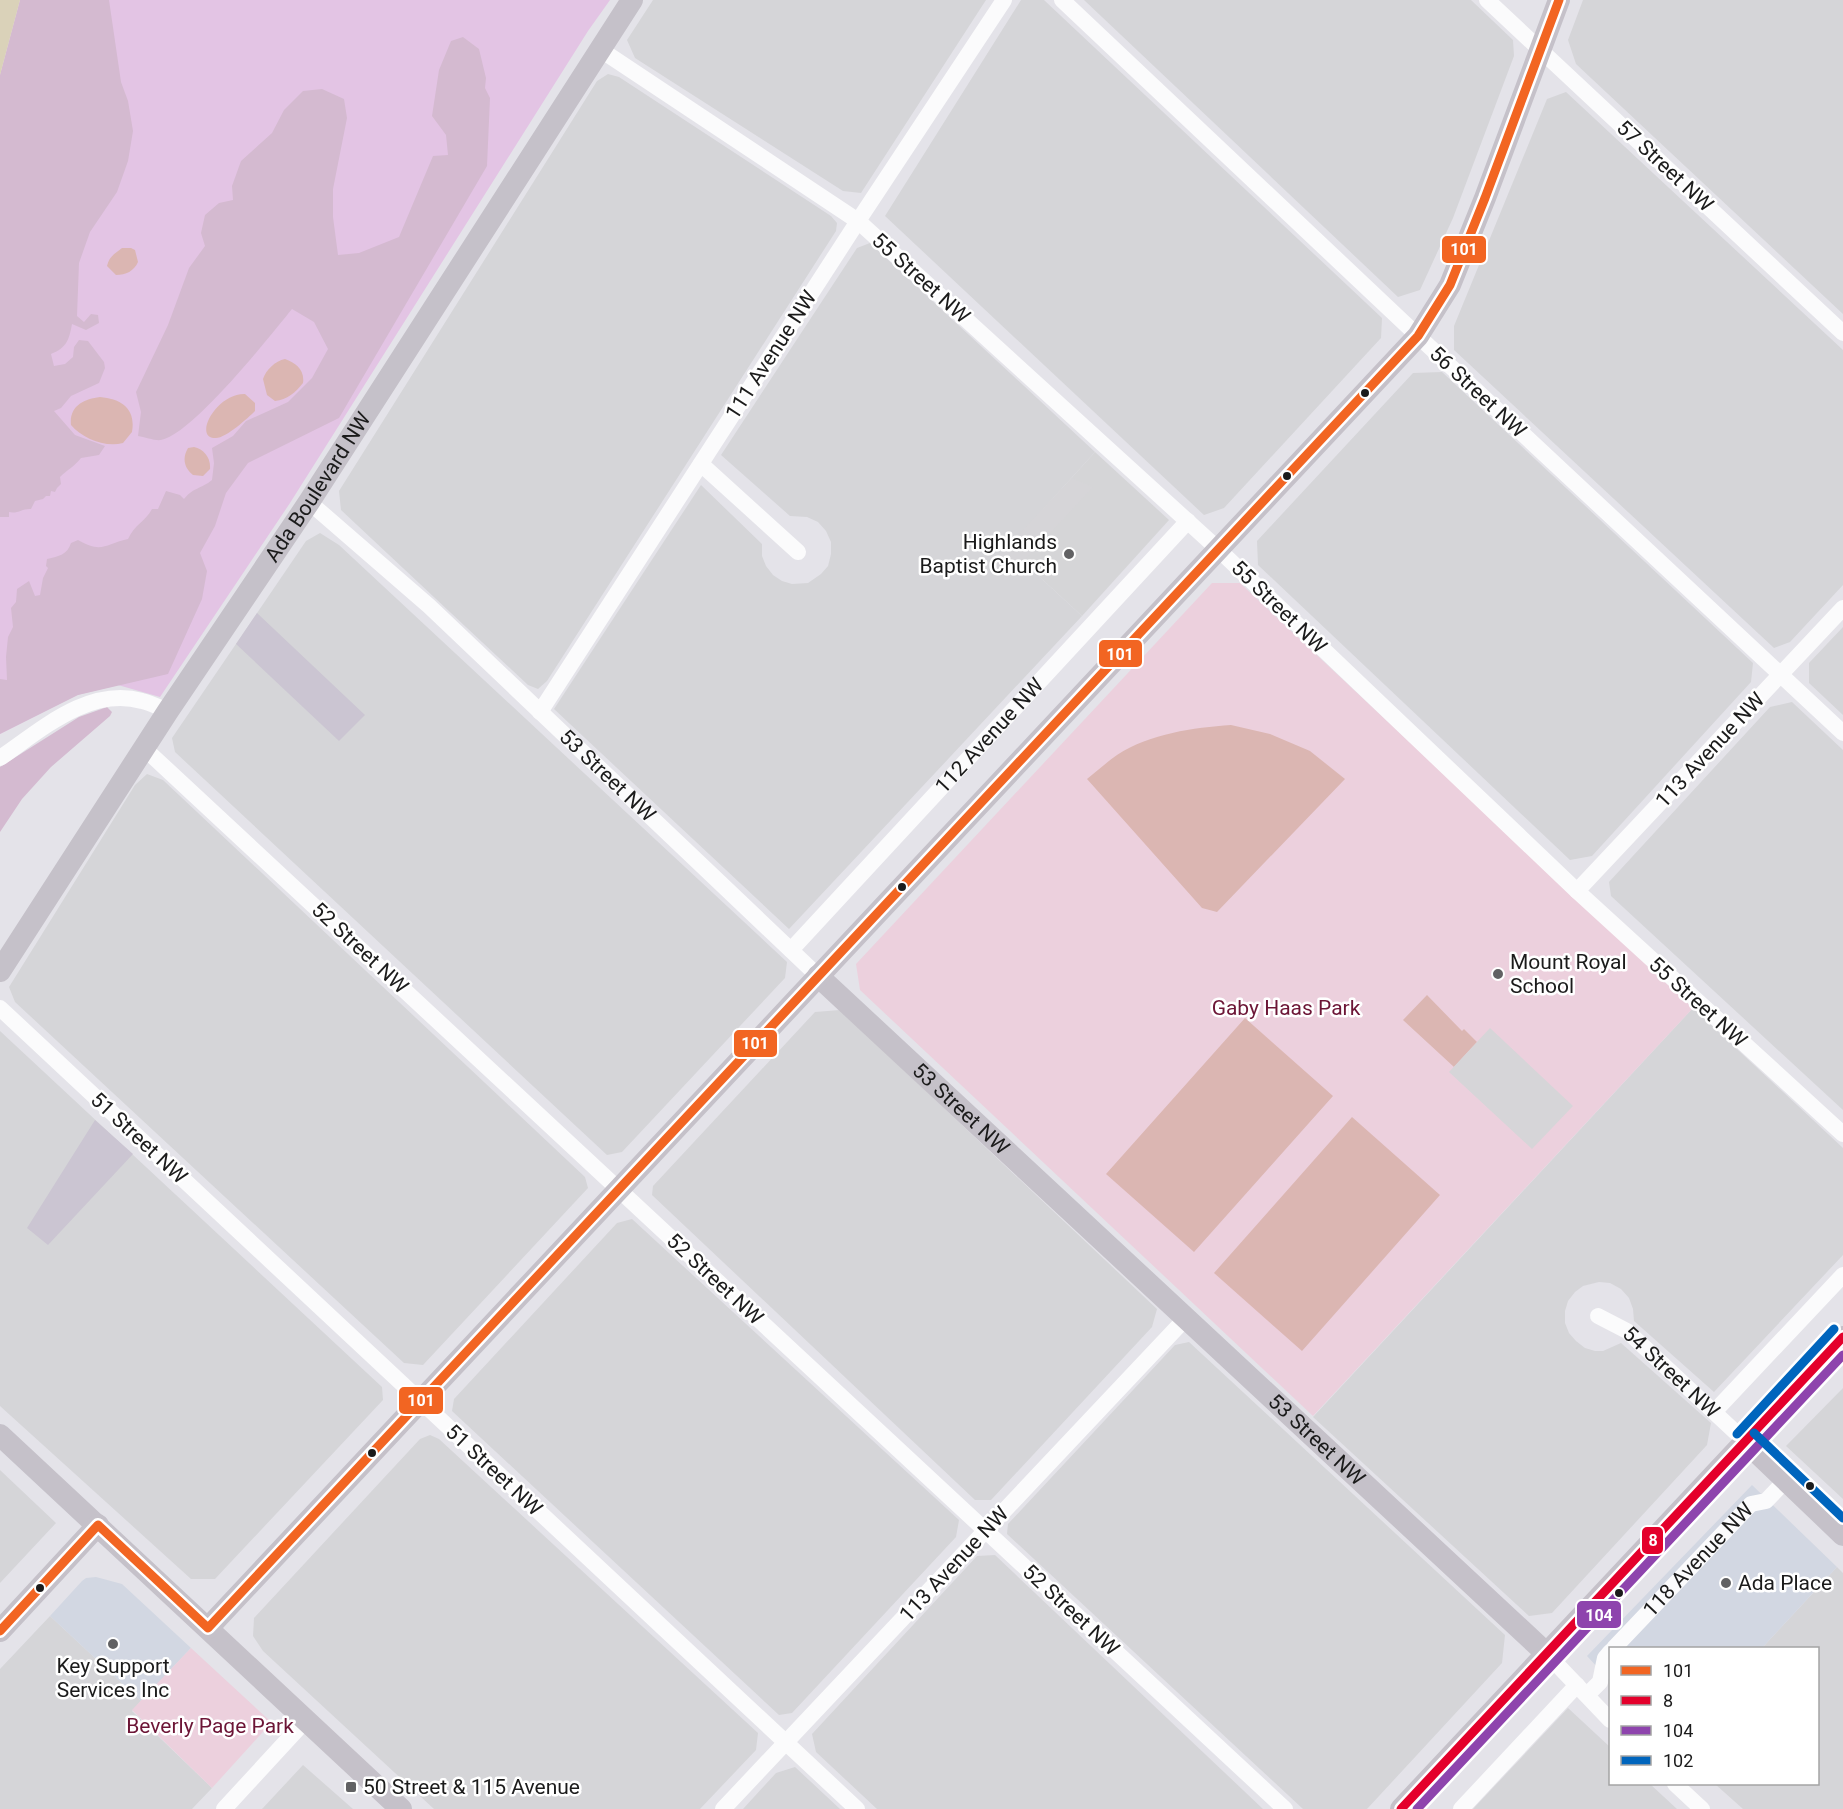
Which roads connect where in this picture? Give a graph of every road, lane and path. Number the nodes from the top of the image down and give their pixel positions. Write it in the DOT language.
graph roads {
  1 [pos="632,0"];
  2 [pos="1004,0"];
  3 [pos="1062,0"];
  4 [pos="1487,0"];
  5 [pos="1560,0"];
  6 [pos="601,50"];
  7 [pos="1540,50"];
  8 [pos="858,221"];
  9 [pos="1843,333"];
  10 [pos="1418,336"];
  11 [pos="700,464"];
  12 [pos="309,502"];
  13 [pos="1188,521"];
  14 [pos="1218,549"];
  15 [pos="798,552"];
  16 [pos="1843,608"];
  17 [pos="1781,674"];
  18 [pos="168,711"];
  19 [pos="540,712"];
  20 [pos="1843,733"];
  21 [pos="145,749"];
  22 [pos="0,758"];
  23 [pos="1577,891"];
  24 [pos="791,950"];
  25 [pos="0,971"];
  26 [pos="818,976"];
  27 [pos="0,1008"];
  28 [pos="1843,1134"];
  29 [pos="619,1190"];
  30 [pos="1843,1275"];
  31 [pos="1598,1316"];
  32 [pos="1186,1318"];
  33 [pos="1843,1337"];
  34 [pos="420,1402"];
  35 [pos="1715,1411"];
  36 [pos="0,1435"];
  37 [pos="1746,1442"];
  38 [pos="1786,1480"];
  39 [pos="98,1525"];
  40 [pos="986,1530"];
  41 [pos="1843,1535"];
  42 [pos="208,1628"];
  43 [pos="0,1631"];
  44 [pos="1615,1647"];
  45 [pos="1547,1654"];
  46 [pos="1609,1654"];
  47 [pos="1582,1690"];
  48 [pos="1609,1718"];
  49 [pos="305,1721"];
  50 [pos="786,1742"];
  51 [pos="1676,1785"];
  52 [pos="224,1809"];
  53 [pos="401,1809"];
  54 [pos="723,1809"];
  55 [pos="857,1809"];
  56 [pos="1285,1809"];
  57 [pos="1401,1809"];
  58 [pos="1461,1809"];
  59 [pos="1702,1809"];
  1 -- 6 [label="main road, Ada Boulevard NW"];
  2 -- 8 [label="street, 111 Avenue NW"];
  3 -- 10 [label="street, 56 Street NW"];
  4 -- 7 [label="street, 57 Street NW"];
  5 -- 7 [label="main road, 112 Avenue NW"];
  6 -- 8 [label="street, 55 Street NW"];
  6 -- 12 [label="main road, Ada Boulevard NW"];
  7 -- 9 [label="street, 57 Street NW"];
  7 -- 10 [label="main road, 112 Avenue NW"];
  8 -- 11 [label="street, 111 Avenue NW"];
  8 -- 13 [label="street, 55 Street NW"];
  10 -- 14 [label="main road, 112 Avenue NW"];
  10 -- 17 [label="street, 56 Street NW"];
  11 -- 15 [label="street"];
  11 -- 19 [label="street, 111 Avenue NW"];
  12 -- 18 [label="main road, Ada Boulevard NW"];
  12 -- 19 [label="street, 53 Street NW"];
  13 -- 14 [label="street, 55 Street NW"];
  13 -- 24 [label="street, 112 Avenue NW"];
  14 -- 23 [label="street, 55 Street NW"];
  14 -- 26 [label="main road, 112 Avenue NW"];
  16 -- 17 [label="street, 113 Avenue NW"];
  17 -- 20 [label="street, 56 Street NW"];
  17 -- 23 [label="street, 113 Avenue NW"];
  18 -- 21 [label="main road, Ada Boulevard NW"];
  18 -- 22 [label="street"];
  19 -- 24 [label="street, 53 Street NW"];
  21 -- 25 [label="main road, Ada Boulevard NW"];
  21 -- 29 [label="street, 52 Street NW"];
  23 -- 28 [label="street, 55 Street NW"];
  24 -- 26 [label="street, 53 Street NW"];
  26 -- 29 [label="main road, 112 Avenue NW"];
  26 -- 32 [label="main road, 53 Street NW"];
  27 -- 34 [label="street, 51 Street NW"];
  29 -- 34 [label="main road, 112 Avenue NW"];
  29 -- 40 [label="street, 52 Street NW"];
  30 -- 35 [label="street"];
  31 -- 35 [label="street, 54 Street NW"];
  32 -- 40 [label="street, 113 Avenue NW"];
  32 -- 45 [label="main road, 53 Street NW"];
  33 -- 37 [label="main road"];
  34 -- 42 [label="main road, 112 Avenue NW"];
  34 -- 50 [label="street, 51 Street NW"];
  35 -- 37 [label="street, 54 Street NW"];
  36 -- 39 [label="main road"];
  37 -- 38 [label="main road, 54 Street NW"];
  37 -- 45 [label="main road"];
  38 -- 41 [label="main road, 54 Street NW"];
  38 -- 44 [label="street, 118 Avenue NW"];
  39 -- 42 [label="main road"];
  39 -- 43 [label="main road"];
  40 -- 50 [label="street, 113 Avenue NW"];
  40 -- 56 [label="street, 52 Street NW"];
  42 -- 49 [label="main road"];
  45 -- 47 [label="street, 53 Street NW"];
  45 -- 57 [label="main road"];
  46 -- 47 [label="street"];
  47 -- 48 [label="street, 53 Street NW"];
  47 -- 58 [label="street"];
  49 -- 52 [label="street"];
  49 -- 53 [label="main road"];
  50 -- 54 [label="street, 113 Avenue NW"];
  50 -- 55 [label="street, 51 Street NW"];
  51 -- 59 [label="street"];
}
